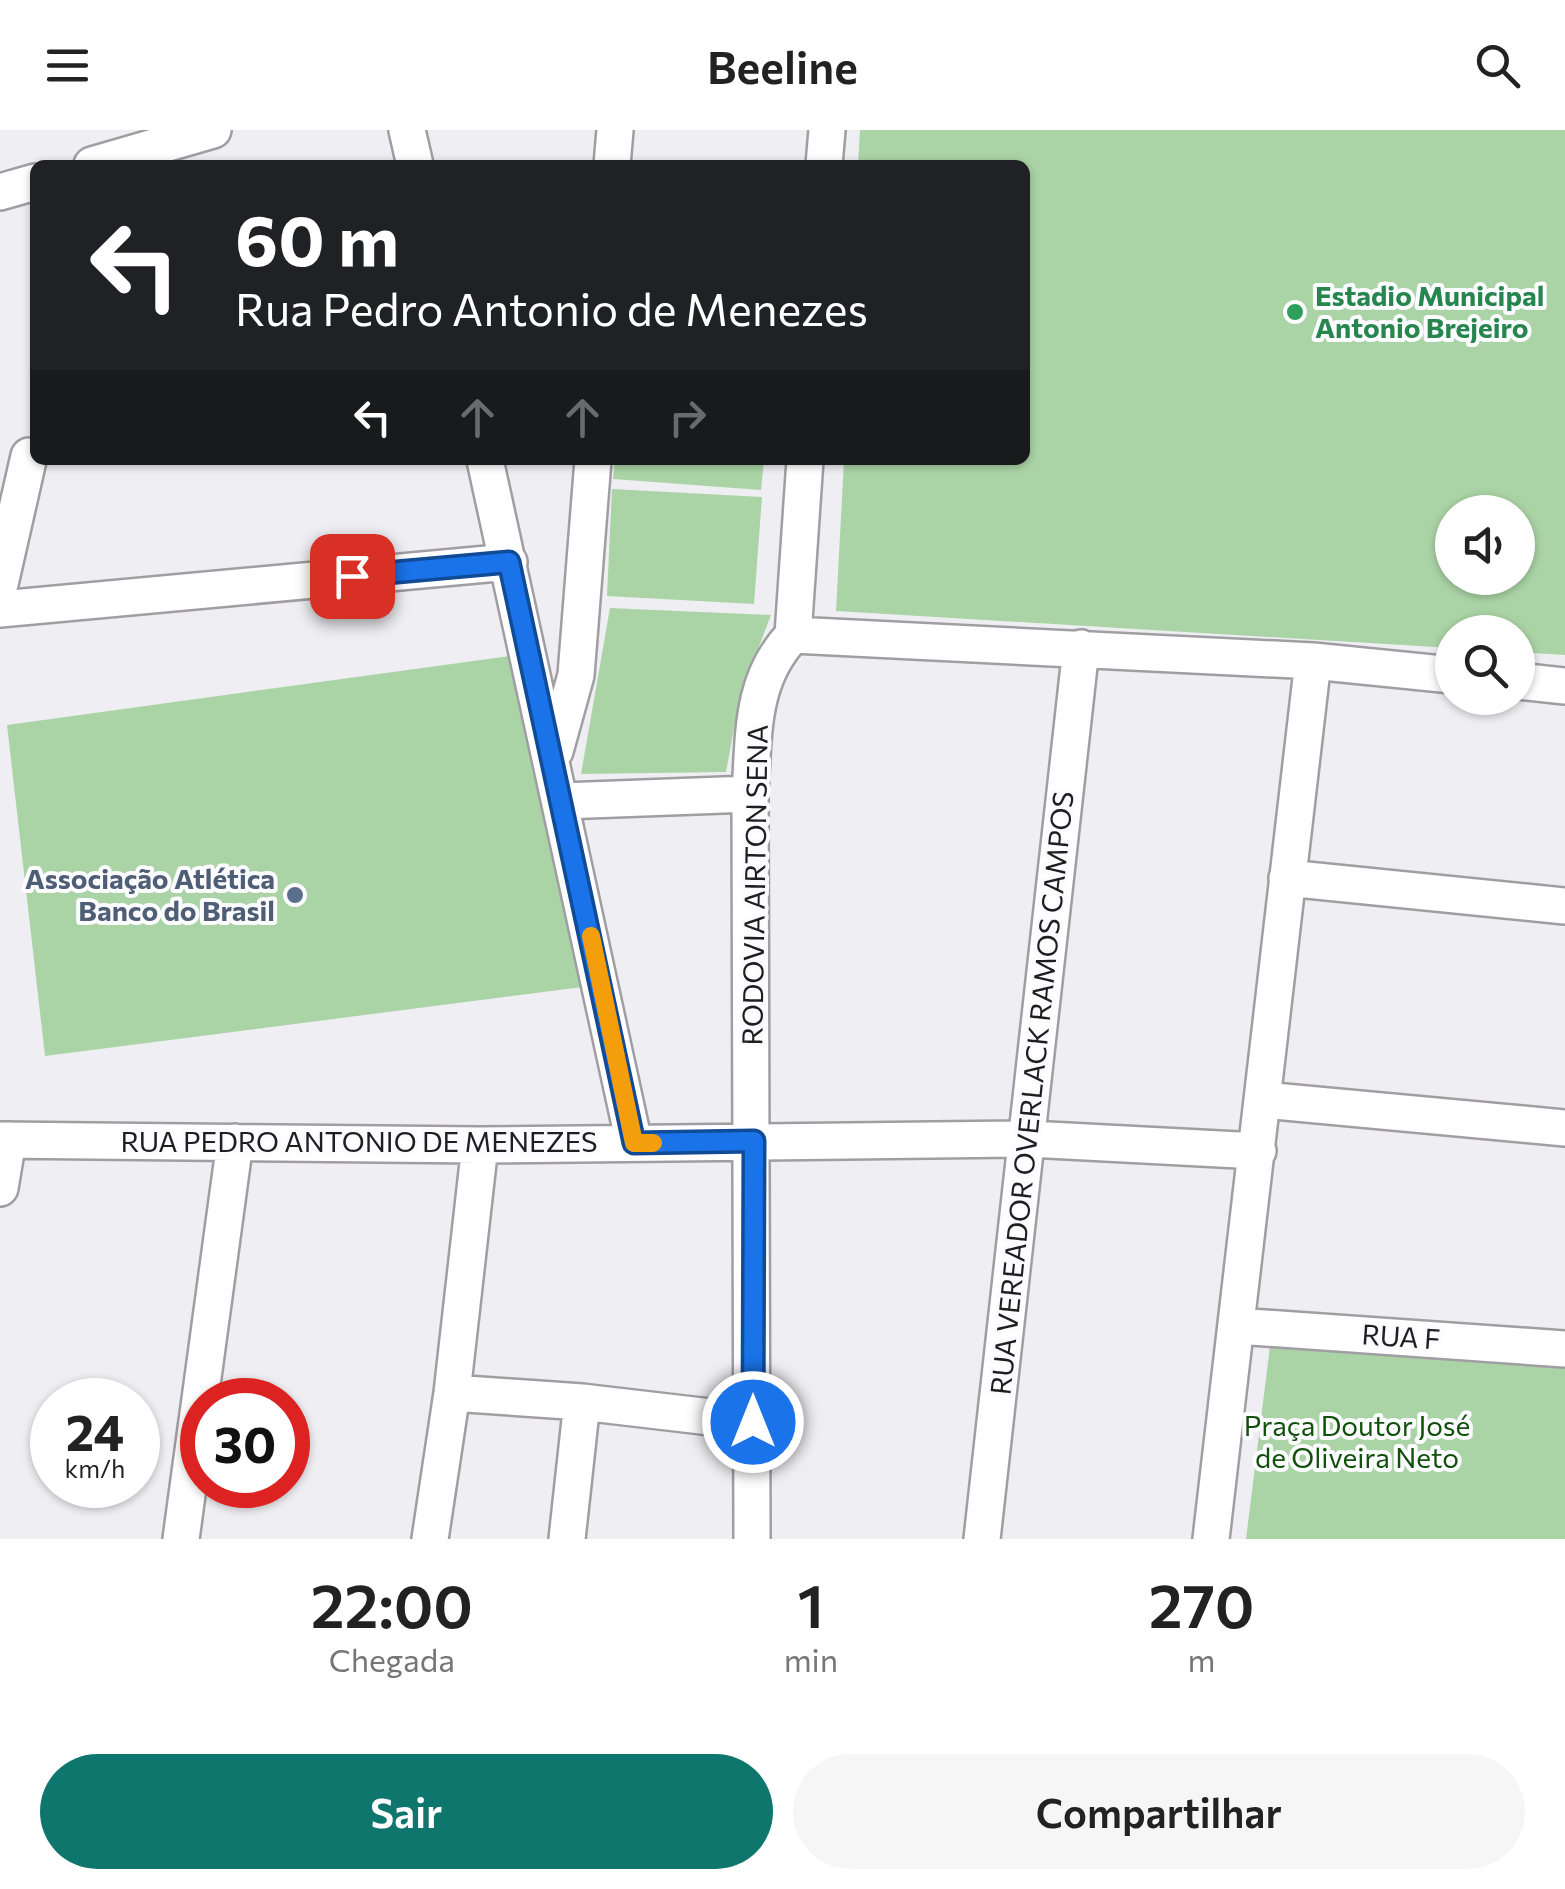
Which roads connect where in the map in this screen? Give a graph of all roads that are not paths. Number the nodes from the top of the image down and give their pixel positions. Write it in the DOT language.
graph roads {
  1 [pos="213,130"];
  2 [pos="407,130"];
  3 [pos="614,130"];
  4 [pos="826,130"];
  5 [pos="109,160"];
  6 [pos="414,160"];
  7 [pos="612,160"];
  8 [pos="824,160"];
  9 [pos="30,183"];
  10 [pos="0,192"];
  11 [pos="21,457"];
  12 [pos="485,465"];
  13 [pos="593,465"];
  14 [pos="805,465"];
  15 [pos="509,562"];
  16 [pos="0,584"];
  17 [pos="0,609"];
  18 [pos="793,635"];
  19 [pos="1080,648"];
  20 [pos="1313,661"];
  21 [pos="1435,673"];
  22 [pos="1535,683"];
  23 [pos="1565,686"];
  24 [pos="553,757"];
  25 [pos="750,794"];
  26 [pos="562,801"];
  27 [pos="1287,878"];
  28 [pos="1565,906"];
  29 [pos="1263,1100"];
  30 [pos="1565,1128"];
  31 [pos="1029,1139"];
  32 [pos="4,1140"];
  33 [pos="754,1141"];
  34 [pos="235,1142"];
  35 [pos="634,1143"];
  36 [pos="480,1145"];
  37 [pos="1258,1151"];
  38 [pos="0,1188"];
  39 [pos="1237,1326"];
  40 [pos="1565,1349"];
  41 [pos="452,1394"];
  42 [pos="582,1402"];
  43 [pos="753,1422"];
  44 [pos="181,1539"];
  45 [pos="430,1539"];
  46 [pos="567,1539"];
  47 [pos="752,1539"];
  48 [pos="982,1539"];
  49 [pos="1211,1539"];
  1 -- 5 [label="street"];
  2 -- 6 [label="street"];
  3 -- 7 [label="street"];
  4 -- 8 [label="street"];
  9 -- 10 [label="street"];
  11 -- 16 [label="street"];
  12 -- 15 [label="street"];
  13 -- 24 [label="street"];
  14 -- 18 [label="street, RODOVIA AIRTON SENA"];
  15 -- 17 [label="street"];
  15 -- 24 [label="street"];
  18 -- 19 [label="street"];
  18 -- 25 [label="street, RODOVIA AIRTON SENA"];
  19 -- 20 [label="street"];
  19 -- 31 [label="street, RUA VEREADOR OVERLACK RAMOS CAMPOS"];
  20 -- 21 [label="street"];
  20 -- 27 [label="street"];
  22 -- 23 [label="street"];
  24 -- 26 [label="street"];
  25 -- 26 [label="street"];
  25 -- 33 [label="street, RODOVIA AIRTON SENA"];
  26 -- 35 [label="street"];
  27 -- 28 [label="street"];
  27 -- 29 [label="street"];
  29 -- 30 [label="street"];
  29 -- 37 [label="street"];
  31 -- 33 [label="street, RUA PEDRO ANTONIO DE MENEZES"];
  31 -- 37 [label="street, RUA PEDRO ANTONIO DE MENEZES"];
  31 -- 48 [label="street, RUA VEREADOR OVERLACK RAMOS CAMPOS"];
  32 -- 34 [label="street, RUA PEDRO ANTONIO DE MENEZES"];
  32 -- 38 [label="street"];
  33 -- 35 [label="street, RUA PEDRO ANTONIO DE MENEZES"];
  33 -- 43 [label="street, RODOVIA AIRTON SENA"];
  34 -- 36 [label="street, RUA PEDRO ANTONIO DE MENEZES"];
  34 -- 44 [label="street"];
  35 -- 36 [label="street, RUA PEDRO ANTONIO DE MENEZES"];
  36 -- 41 [label="street"];
  37 -- 39 [label="street"];
  39 -- 40 [label="street, RUA F"];
  39 -- 49 [label="street"];
  41 -- 42 [label="street"];
  41 -- 45 [label="street"];
  42 -- 43 [label="street"];
  42 -- 46 [label="street"];
  43 -- 47 [label="street, RODOVIA AIRTON SENA"];
}
